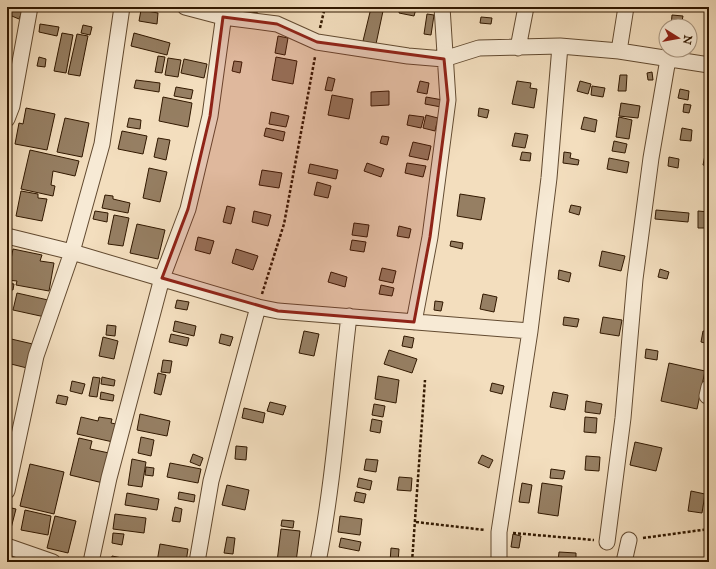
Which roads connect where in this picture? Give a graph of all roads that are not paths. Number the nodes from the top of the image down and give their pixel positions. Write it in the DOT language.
graph roads {
  1 [pos="30,7"];
  2 [pos="122,7"];
  3 [pos="185,7"];
  4 [pos="442,7"];
  5 [pos="526,7"];
  6 [pos="626,7"];
  7 [pos="224,12"];
  8 [pos="560,46"];
  9 [pos="518,48"];
  10 [pos="619,51"];
  11 [pos="444,59"];
  12 [pos="668,59"];
  13 [pos="709,63"];
  14 [pos="7,119"];
  15 [pos="7,236"];
  16 [pos="72,252"];
  17 [pos="162,278"];
  18 [pos="258,307"];
  19 [pos="349,316"];
  20 [pos="414,322"];
  21 [pos="530,331"];
  22 [pos="7,491"];
  23 [pos="629,540"];
  24 [pos="607,542"];
  25 [pos="7,546"];
  26 [pos="52,562"];
  27 [pos="91,562"];
  28 [pos="197,562"];
  29 [pos="318,562"];
  30 [pos="499,562"];
  31 [pos="624,562"];
  1 -- 14 [label="street"];
  2 -- 16 [label="street"];
  3 -- 7 [label="street"];
  4 -- 11 [label="street"];
  5 -- 9 [label="street"];
  6 -- 10 [label="street"];
  7 -- 11 [label="street"];
  7 -- 17 [label="street"];
  8 -- 9 [label="street"];
  8 -- 10 [label="street"];
  8 -- 21 [label="street"];
  9 -- 11 [label="street"];
  10 -- 12 [label="street"];
  11 -- 20 [label="street"];
  12 -- 13 [label="street"];
  12 -- 24 [label="street"];
  15 -- 16 [label="street"];
  16 -- 17 [label="street"];
  16 -- 22 [label="street"];
  17 -- 18 [label="street"];
  17 -- 27 [label="street"];
  18 -- 19 [label="street"];
  18 -- 28 [label="street"];
  19 -- 20 [label="street"];
  19 -- 29 [label="street"];
  20 -- 21 [label="street"];
  21 -- 30 [label="street"];
  23 -- 31 [label="street"];
  25 -- 26 [label="street"];
}
